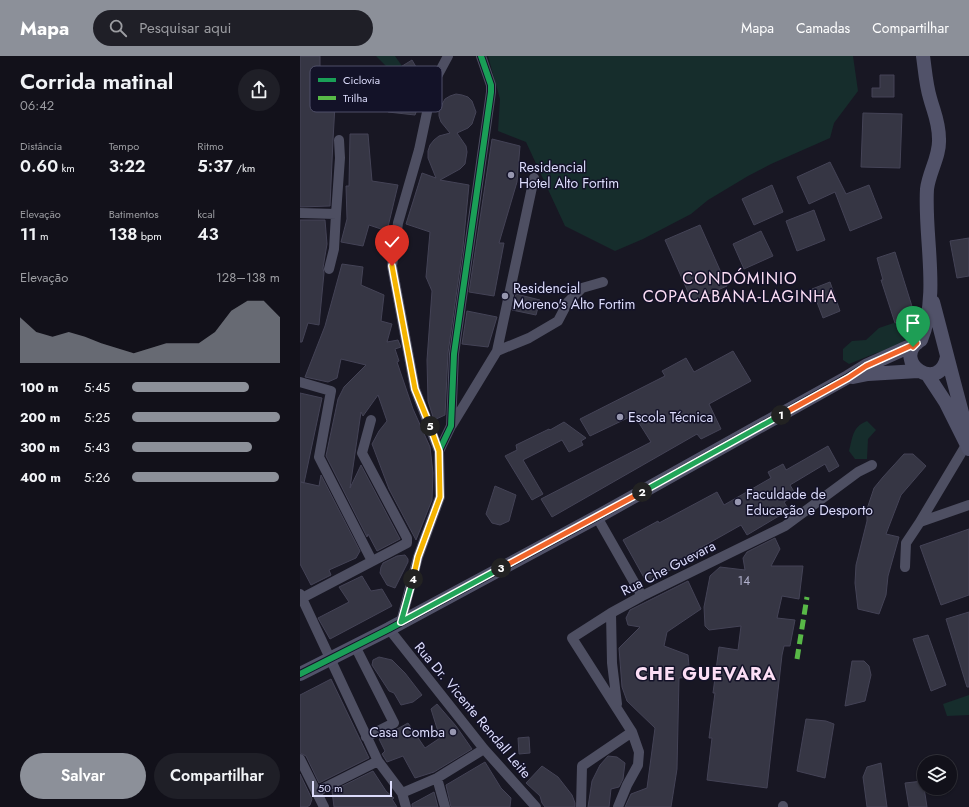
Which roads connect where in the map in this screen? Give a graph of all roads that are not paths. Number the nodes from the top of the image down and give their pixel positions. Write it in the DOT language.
graph roads {
  1 [pos="448,56"];
  2 [pos="481,56"];
  3 [pos="923,56"];
  4 [pos="442,67"];
  5 [pos="427,112"];
  6 [pos="339,140"];
  7 [pos="534,178"];
  8 [pos="300,213"];
  9 [pos="336,214"];
  10 [pos="329,269"];
  11 [pos="603,282"];
  12 [pos="930,294"];
  13 [pos="919,341"];
  14 [pos="497,351"];
  15 [pos="946,352"];
  16 [pos="922,373"];
  17 [pos="848,378"];
  18 [pos="300,382"];
  19 [pos="371,420"];
  20 [pos="451,426"];
  21 [pos="968,444"];
  22 [pos="439,451"];
  23 [pos="872,465"];
  24 [pos="969,505"];
  25 [pos="597,517"];
  26 [pos="920,522"];
  27 [pos="372,561"];
  28 [pos="905,567"];
  29 [pos="301,596"];
  30 [pos="642,596"];
  31 [pos="611,613"];
  32 [pos="395,626"];
  33 [pos="355,646"];
  34 [pos="329,659"];
  35 [pos="300,674"];
  36 [pos="617,708"];
  37 [pos="632,732"];
  38 [pos="366,737"];
  39 [pos="484,749"];
  40 [pos="300,759"];
  41 [pos="378,762"];
  42 [pos="436,778"];
  43 [pos="316,792"];
  44 [pos="402,793"];
  45 [pos="324,807"];
  46 [pos="406,807"];
  47 [pos="445,807"];
  48 [pos="536,807"];
  49 [pos="581,807"];
  50 [pos="618,807"];
  1 -- 4 [label="street"];
  2 -- 20 [label="street"];
  3 -- 12 [label="street"];
  5 -- 22 [label="street"];
  6 -- 9 [label="street"];
  7 -- 14 [label="street"];
  8 -- 9 [label="street"];
  9 -- 10 [label="street"];
  11 -- 14 [label="street"];
  12 -- 13 [label="street"];
  12 -- 15 [label="street"];
  13 -- 15 [label="street"];
  13 -- 16 [label="street"];
  13 -- 17 [label="street"];
  14 -- 20 [label="street"];
  15 -- 16 [label="street"];
  15 -- 21 [label="street"];
  16 -- 17 [label="street"];
  16 -- 21 [label="street"];
  17 -- 25 [label="street"];
  18 -- 27 [label="street"];
  19 -- 27 [label="street"];
  20 -- 22 [label="street"];
  21 -- 26 [label="street"];
  22 -- 32 [label="street"];
  23 -- 30 [label="street, Rua Che Guevara"];
  24 -- 26 [label="street"];
  25 -- 30 [label="street"];
  25 -- 32 [label="street"];
  26 -- 28 [label="street"];
  27 -- 29 [label="street"];
  29 -- 34 [label="street"];
  30 -- 31 [label="street, Rua Che Guevara"];
  31 -- 36 [label="street"];
  31 -- 36 [label="street, Rua Che Guevara"];
  32 -- 33 [label="street"];
  32 -- 39 [label="street, Rua Dr. Vicente Rendall Leite"];
  33 -- 34 [label="street"];
  33 -- 38 [label="street"];
  34 -- 35 [label="street"];
  34 -- 38 [label="street"];
  36 -- 37 [label="street, Rua Che Guevara"];
  37 -- 49 [label="street"];
  37 -- 50 [label="street, Rua Che Guevara"];
  38 -- 41 [label="street"];
  39 -- 42 [label="street"];
  39 -- 48 [label="street, Rua Dr. Vicente Rendall Leite"];
  40 -- 43 [label="street"];
  41 -- 43 [label="street"];
  41 -- 44 [label="street"];
  42 -- 44 [label="street"];
  42 -- 47 [label="street"];
  43 -- 45 [label="street"];
  44 -- 46 [label="street"];
}
